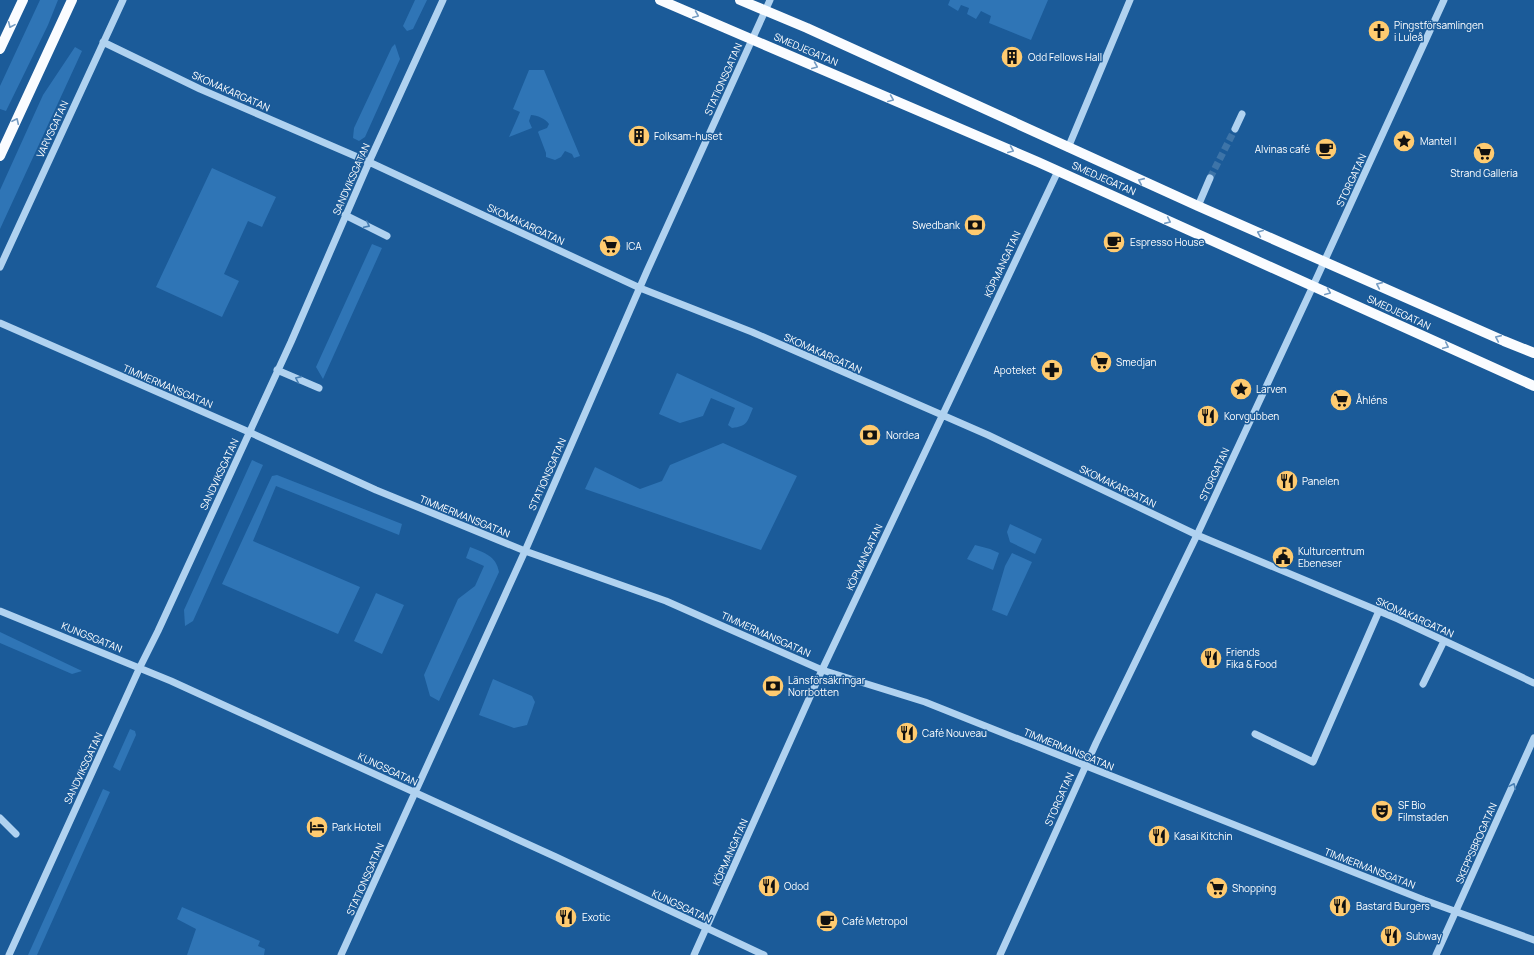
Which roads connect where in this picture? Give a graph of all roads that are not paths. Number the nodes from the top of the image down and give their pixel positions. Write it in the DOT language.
graph roads {
  1 [pos="23,0"];
  2 [pos="72,0"];
  3 [pos="123,0"];
  4 [pos="443,0"];
  5 [pos="660,0"];
  6 [pos="740,0"];
  7 [pos="770,0"];
  8 [pos="1130,0"];
  9 [pos="1444,0"];
  10 [pos="765,10"];
  11 [pos="752,39"];
  12 [pos="103,42"];
  13 [pos="0,49"];
  14 [pos="1242,114"];
  15 [pos="1235,129"];
  16 [pos="1068,148"];
  17 [pos="0,156"];
  18 [pos="369,162"];
  19 [pos="1058,171"];
  20 [pos="1210,178"];
  21 [pos="1198,206"];
  22 [pos="346,216"];
  23 [pos="387,236"];
  24 [pos="1324,261"];
  25 [pos="0,267"];
  26 [pos="1313,286"];
  27 [pos="640,288"];
  28 [pos="0,323"];
  29 [pos="1534,353"];
  30 [pos="277,370"];
  31 [pos="1534,386"];
  32 [pos="319,388"];
  33 [pos="941,416"];
  34 [pos="250,432"];
  35 [pos="1197,535"];
  36 [pos="525,551"];
  37 [pos="0,611"];
  38 [pos="1379,611"];
  39 [pos="1444,641"];
  40 [pos="140,667"];
  41 [pos="822,670"];
  42 [pos="1534,683"];
  43 [pos="1424,684"];
  44 [pos="1255,734"];
  45 [pos="1534,738"];
  46 [pos="1085,766"];
  47 [pos="415,792"];
  48 [pos="0,818"];
  49 [pos="16,834"];
  50 [pos="1456,911"];
  51 [pos="706,928"];
  52 [pos="1534,940"];
  53 [pos="9,955"];
  54 [pos="341,955"];
  55 [pos="694,955"];
  56 [pos="764,955"];
  57 [pos="1000,955"];
  58 [pos="1436,955"];
  1 -- 13 [label="main road, one-way"];
  17 -- 2 [label="main road, one-way"];
  3 -- 12 [label="street, VARVSGATAN"];
  4 -- 18 [label="street, SANDVIKSGATAN"];
  5 -- 11 [label="main road, SMEDJEGATAN, one-way"];
  6 -- 10 [label="main road, SMEDJEGATAN"];
  7 -- 10 [label="street, STATIONSGATAN"];
  8 -- 16 [label="street"];
  9 -- 24 [label="street, STORGATAN"];
  10 -- 11 [label="street, STATIONSGATAN"];
  10 -- 16 [label="main road, SMEDJEGATAN"];
  11 -- 19 [label="main road, SMEDJEGATAN, one-way"];
  11 -- 27 [label="street, STATIONSGATAN"];
  12 -- 18 [label="street, SKOMAKARGATAN"];
  12 -- 25 [label="street, VARVSGATAN"];
  14 -- 15 [label="street"];
  21 -- 16 [label="main road, SMEDJEGATAN, one-way"];
  18 -- 22 [label="street, SANDVIKSGATAN"];
  18 -- 27 [label="street, SKOMAKARGATAN"];
  19 -- 26 [label="main road, SMEDJEGATAN, one-way"];
  19 -- 33 [label="street, KÖPMANGATAN"];
  20 -- 21 [label="street"];
  24 -- 21 [label="main road, SMEDJEGATAN, one-way"];
  22 -- 23 [label="street, one-way"];
  22 -- 30 [label="street, SANDVIKSGATAN"];
  24 -- 26 [label="street, STORGATAN"];
  29 -- 24 [label="main road, SMEDJEGATAN, one-way"];
  26 -- 31 [label="main road, SMEDJEGATAN, one-way"];
  26 -- 35 [label="street, STORGATAN"];
  27 -- 33 [label="street, SKOMAKARGATAN"];
  27 -- 36 [label="street, STATIONSGATAN"];
  28 -- 34 [label="street, TIMMERMANSGATAN"];
  32 -- 30 [label="street, one-way"];
  30 -- 34 [label="street, SANDVIKSGATAN"];
  33 -- 35 [label="street, SKOMAKARGATAN"];
  33 -- 41 [label="street, KÖPMANGATAN"];
  34 -- 36 [label="street, TIMMERMANSGATAN"];
  34 -- 40 [label="street, SANDVIKSGATAN"];
  35 -- 38 [label="street, SKOMAKARGATAN"];
  35 -- 46 [label="street, STORGATAN"];
  36 -- 41 [label="street, TIMMERMANSGATAN"];
  36 -- 47 [label="street, STATIONSGATAN"];
  37 -- 40 [label="street, KUNGSGATAN"];
  38 -- 39 [label="street, SKOMAKARGATAN"];
  38 -- 44 [label="street"];
  39 -- 42 [label="street, SKOMAKARGATAN"];
  39 -- 43 [label="street"];
  40 -- 47 [label="street, KUNGSGATAN"];
  40 -- 53 [label="street, SANDVIKSGATAN"];
  41 -- 46 [label="street, TIMMERMANSGATAN"];
  41 -- 51 [label="street, KÖPMANGATAN"];
  50 -- 45 [label="street, SKEPPSBROGATAN, one-way"];
  46 -- 50 [label="street, TIMMERMANSGATAN"];
  46 -- 57 [label="street, STORGATAN"];
  47 -- 51 [label="street, KUNGSGATAN"];
  47 -- 54 [label="street, STATIONSGATAN"];
  48 -- 49 [label="street"];
  50 -- 52 [label="street, TIMMERMANSGATAN"];
  50 -- 58 [label="street, SKEPPSBROGATAN"];
  51 -- 55 [label="street, KÖPMANGATAN"];
  51 -- 56 [label="street, KUNGSGATAN"];
}
